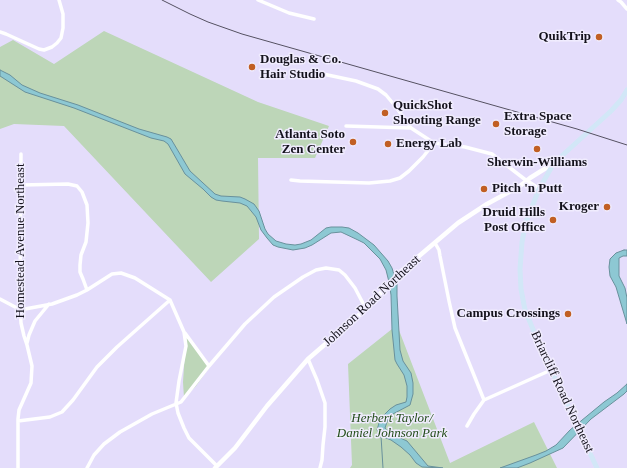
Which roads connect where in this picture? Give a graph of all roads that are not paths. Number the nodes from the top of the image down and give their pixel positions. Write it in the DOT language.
graph roads {
  1 [pos="59,0"];
  2 [pos="258,0"];
  3 [pos="618,0"];
  4 [pos="627,9"];
  5 [pos="314,19"];
  6 [pos="0,32"];
  7 [pos="323,74"];
  8 [pos="627,90"];
  9 [pos="346,126"];
  10 [pos="410,128"];
  11 [pos="434,143"];
  12 [pos="21,154"];
  13 [pos="554,163"];
  14 [pos="291,180"];
  15 [pos="526,181"];
  16 [pos="21,185"];
  17 [pos="539,189"];
  18 [pos="434,243"];
  19 [pos="87,290"];
  20 [pos="0,299"];
  21 [pos="170,300"];
  22 [pos="48,304"];
  23 [pos="20,308"];
  24 [pos="366,309"];
  25 [pos="184,332"];
  26 [pos="27,343"];
  27 [pos="308,359"];
  28 [pos="209,366"];
  29 [pos="551,370"];
  30 [pos="484,400"];
  31 [pos="176,403"];
  32 [pos="18,421"];
  33 [pos="467,426"];
  34 [pos="216,467"];
  35 [pos="18,468"];
  36 [pos="87,468"];
  37 [pos="320,468"];
  38 [pos="597,468"];
  1 -- 6 [label="street"];
  2 -- 5 [label="street"];
  3 -- 4 [label="street"];
  7 -- 10 [label="street"];
  8 -- 13 [label="main road, Briarcliff Road Northeast"];
  9 -- 10 [label="street"];
  10 -- 11 [label="street"];
  11 -- 14 [label="street"];
  11 -- 15 [label="street"];
  12 -- 16 [label="street, Homestead Avenue Northeast"];
  13 -- 15 [label="street, Johnson Road Northeast"];
  13 -- 17 [label="main road, Briarcliff Road Northeast"];
  15 -- 17 [label="street"];
  15 -- 18 [label="street, Johnson Road Northeast"];
  16 -- 19 [label="street"];
  16 -- 23 [label="street, Homestead Avenue Northeast"];
  17 -- 29 [label="main road, Briarcliff Road Northeast"];
  18 -- 24 [label="street, Johnson Road Northeast"];
  18 -- 30 [label="street"];
  19 -- 21 [label="street"];
  19 -- 22 [label="street"];
  20 -- 23 [label="street"];
  21 -- 25 [label="street"];
  21 -- 32 [label="street"];
  22 -- 23 [label="street"];
  22 -- 26 [label="street"];
  23 -- 26 [label="street, Homestead Avenue Northeast"];
  24 -- 27 [label="street, Johnson Road Northeast"];
  24 -- 28 [label="street"];
  25 -- 28 [label="street"];
  25 -- 31 [label="street"];
  26 -- 32 [label="street, Homestead Avenue Northeast"];
  27 -- 34 [label="street, Johnson Road Northeast"];
  27 -- 37 [label="street"];
  28 -- 31 [label="street"];
  29 -- 30 [label="street"];
  29 -- 38 [label="main road, Briarcliff Road Northeast"];
  30 -- 33 [label="street"];
  31 -- 34 [label="street"];
  31 -- 36 [label="street"];
  32 -- 35 [label="street, Homestead Avenue Northeast"];
}
